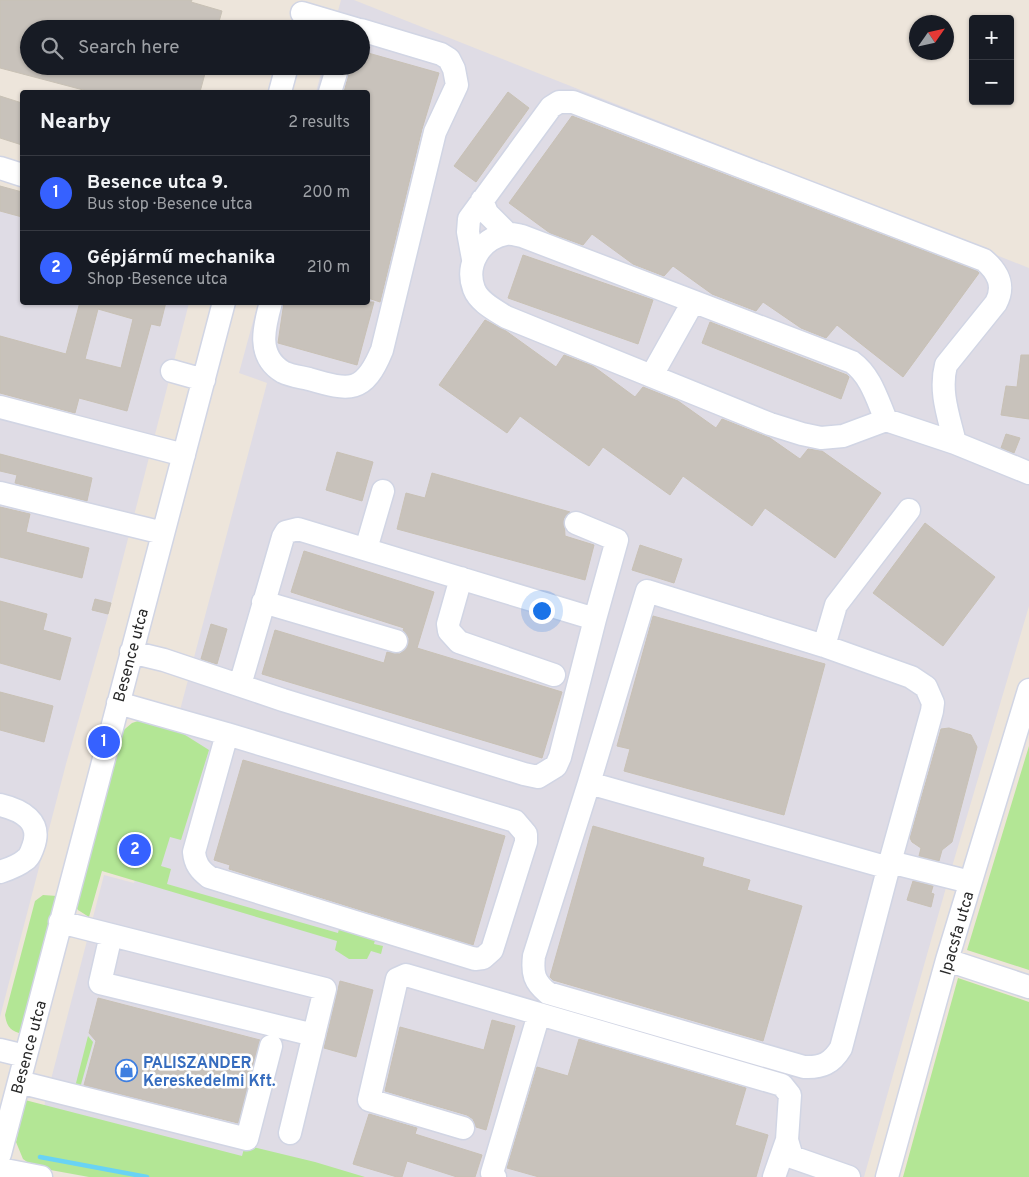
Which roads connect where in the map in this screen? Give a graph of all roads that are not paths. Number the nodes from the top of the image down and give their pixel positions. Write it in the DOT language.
graph roads {
  1 [pos="303,8"];
  2 [pos="332,20"];
  3 [pos="370,34"];
  4 [pos="285,75"];
  5 [pos="335,75"];
  6 [pos="281,90"];
  7 [pos="331,90"];
  8 [pos="0,168"];
  9 [pos="20,173"];
  10 [pos="482,200"];
  11 [pos="507,234"];
  12 [pos="473,259"];
  13 [pos="693,302"];
  14 [pos="223,305"];
  15 [pos="270,305"];
  16 [pos="172,371"];
  17 [pos="652,375"];
  18 [pos="204,380"];
  19 [pos="0,407"];
  20 [pos="886,420"];
  21 [pos="955,443"];
  22 [pos="184,456"];
  23 [pos="1029,473"];
  24 [pos="383,492"];
  25 [pos="0,493"];
  26 [pos="909,510"];
  27 [pos="576,523"];
  28 [pos="163,533"];
  29 [pos="366,549"];
  30 [pos="461,578"];
  31 [pos="263,602"];
  32 [pos="595,619"];
  33 [pos="396,641"];
  34 [pos="824,646"];
  35 [pos="131,652"];
  36 [pos="554,675"];
  37 [pos="240,685"];
  38 [pos="1029,690"];
  39 [pos="118,702"];
  40 [pos="1025,718"];
  41 [pos="227,734"];
  42 [pos="589,783"];
  43 [pos="0,805"];
  44 [pos="890,865"];
  45 [pos="0,872"];
  46 [pos="970,882"];
  47 [pos="60,922"];
  48 [pos="111,935"];
  49 [pos="948,960"];
  50 [pos="1029,986"];
  51 [pos="539,1014"];
  52 [pos="314,1035"];
  53 [pos="271,1046"];
  54 [pos="0,1050"];
  55 [pos="25,1056"];
  56 [pos="19,1082"];
  57 [pos="463,1128"];
  58 [pos="290,1134"];
  59 [pos="0,1154"];
  60 [pos="783,1159"];
  61 [pos="0,1169"];
  62 [pos="825,1173"];
  63 [pos="41,1177"];
  64 [pos="495,1177"];
  65 [pos="849,1177"];
  66 [pos="887,1177"];
  1 -- 2 [label="street"];
  3 -- 15 [label="street"];
  4 -- 6 [label="street"];
  5 -- 7 [label="street"];
  8 -- 9 [label="street"];
  10 -- 11 [label="street"];
  10 -- 12 [label="street"];
  10 -- 21 [label="street"];
  11 -- 12 [label="street"];
  11 -- 13 [label="street"];
  12 -- 17 [label="street"];
  13 -- 17 [label="street"];
  13 -- 20 [label="street"];
  14 -- 18 [label="street, Besence utca"];
  16 -- 18 [label="street"];
  17 -- 20 [label="street"];
  18 -- 22 [label="street, Besence utca"];
  19 -- 22 [label="street"];
  20 -- 21 [label="street"];
  21 -- 23 [label="street"];
  22 -- 28 [label="street, Besence utca"];
  24 -- 29 [label="street"];
  25 -- 28 [label="street"];
  26 -- 34 [label="street"];
  27 -- 32 [label="street"];
  28 -- 35 [label="street, Besence utca"];
  29 -- 30 [label="street"];
  29 -- 31 [label="street"];
  30 -- 32 [label="street"];
  30 -- 36 [label="street"];
  31 -- 33 [label="street"];
  31 -- 37 [label="street"];
  32 -- 37 [label="street"];
  34 -- 42 [label="street"];
  34 -- 44 [label="street"];
  35 -- 37 [label="street"];
  35 -- 39 [label="street, Besence utca"];
  38 -- 40 [label="street, Ipacsfa utca"];
  39 -- 41 [label="street"];
  39 -- 47 [label="street, Besence utca"];
  40 -- 46 [label="street, Ipacsfa utca"];
  41 -- 41 [label="street"];
  42 -- 44 [label="street"];
  42 -- 44 [label="street"];
  43 -- 45 [label="street"];
  44 -- 46 [label="street"];
  46 -- 49 [label="street, Ipacsfa utca"];
  47 -- 48 [label="street"];
  47 -- 55 [label="street, Besence utca"];
  48 -- 52 [label="street"];
  48 -- 52 [label="street"];
  49 -- 50 [label="street"];
  49 -- 66 [label="street, Ipacsfa utca"];
  51 -- 57 [label="street"];
  51 -- 60 [label="street"];
  51 -- 64 [label="street"];
  52 -- 58 [label="street"];
  53 -- 56 [label="street"];
  54 -- 55 [label="street"];
  55 -- 56 [label="street, Besence utca"];
  56 -- 59 [label="street, Besence utca"];
  60 -- 62 [label="street"];
  61 -- 63 [label="street"];
  62 -- 65 [label="street"];
}
